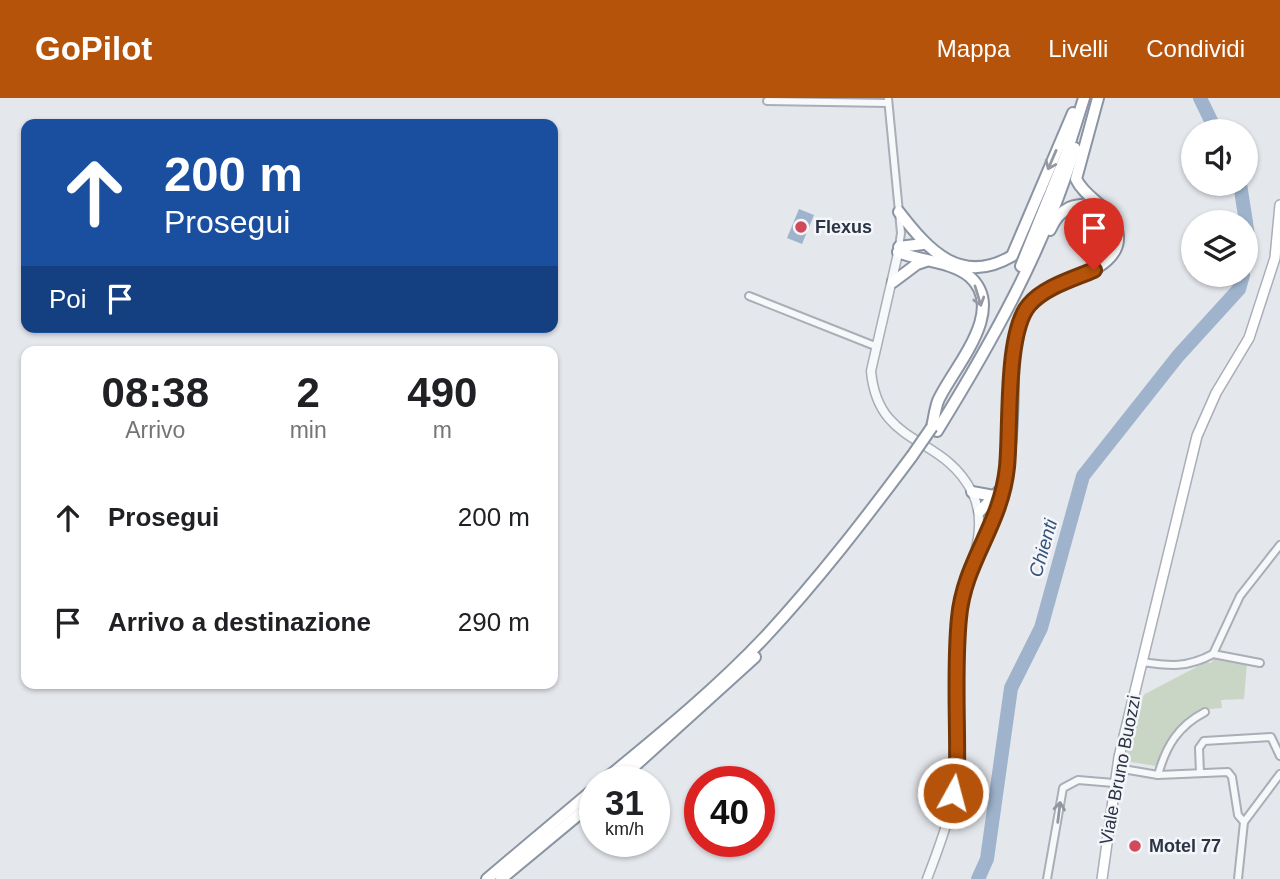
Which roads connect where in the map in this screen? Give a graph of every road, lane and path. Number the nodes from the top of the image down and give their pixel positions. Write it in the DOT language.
graph roads {
  1 [pos="1082,98"];
  2 [pos="1091,98"];
  3 [pos="1098,98"];
  4 [pos="888,100"];
  5 [pos="767,101"];
  6 [pos="1280,205"];
  7 [pos="1101,207"];
  8 [pos="899,212"];
  9 [pos="923,244"];
  10 [pos="898,250"];
  11 [pos="926,261"];
  12 [pos="893,282"];
  13 [pos="749,296"];
  14 [pos="875,346"];
  15 [pos="956,401"];
  16 [pos="935,429"];
  17 [pos="914,458"];
  18 [pos="1005,485"];
  19 [pos="972,492"];
  20 [pos="994,496"];
  21 [pos="999,508"];
  22 [pos="980,511"];
  23 [pos="1280,545"];
  24 [pos="975,557"];
  25 [pos="1213,654"];
  26 [pos="1142,662"];
  27 [pos="1259,663"];
  28 [pos="1205,712"];
  29 [pos="1280,756"];
  30 [pos="621,766"];
  31 [pos="635,766"];
  32 [pos="1117,768"];
  33 [pos="1200,773"];
  34 [pos="1280,774"];
  35 [pos="1158,775"];
  36 [pos="1114,783"];
  37 [pos="579,801"];
  38 [pos="579,814"];
  39 [pos="1244,822"];
  40 [pos="487,879"];
  41 [pos="502,879"];
  42 [pos="927,879"];
  43 [pos="1047,879"];
  44 [pos="1102,879"];
  45 [pos="1238,879"];
  1 -- 9 [label="highway, one-way"];
  1 -- 16 [label="highway"];
  2 -- 15 [label="highway"];
  3 -- 7 [label="highway"];
  4 -- 5 [label="street"];
  4 -- 8 [label="street"];
  6 -- 26 [label="main road, Viale Bruno Buozzi"];
  7 -- 15 [label="highway"];
  7 -- 18 [label="highway"];
  8 -- 9 [label="highway"];
  8 -- 10 [label="street"];
  9 -- 10 [label="highway"];
  10 -- 11 [label="highway"];
  10 -- 12 [label="street"];
  11 -- 12 [label="highway"];
  11 -- 16 [label="highway, one-way"];
  12 -- 14 [label="street"];
  13 -- 14 [label="street"];
  14 -- 19 [label="street"];
  15 -- 16 [label="highway"];
  16 -- 17 [label="highway"];
  17 -- 30 [label="highway"];
  17 -- 31 [label="highway"];
  18 -- 20 [label="highway"];
  18 -- 21 [label="highway"];
  19 -- 20 [label="highway"];
  19 -- 22 [label="street"];
  20 -- 22 [label="highway"];
  21 -- 22 [label="highway"];
  21 -- 24 [label="highway"];
  22 -- 24 [label="street"];
  23 -- 25 [label="street"];
  24 -- 42 [label="street"];
  25 -- 26 [label="street"];
  25 -- 27 [label="street"];
  26 -- 32 [label="main road, Viale Bruno Buozzi"];
  28 -- 35 [label="street"];
  29 -- 33 [label="street"];
  32 -- 35 [label="street"];
  32 -- 36 [label="main road, Viale Bruno Buozzi"];
  33 -- 35 [label="street"];
  33 -- 39 [label="street"];
  34 -- 39 [label="street"];
  43 -- 36 [label="street, one-way"];
  36 -- 44 [label="main road, Viale Bruno Buozzi"];
  37 -- 40 [label="highway"];
  38 -- 41 [label="highway"];
  39 -- 45 [label="street"];
}
